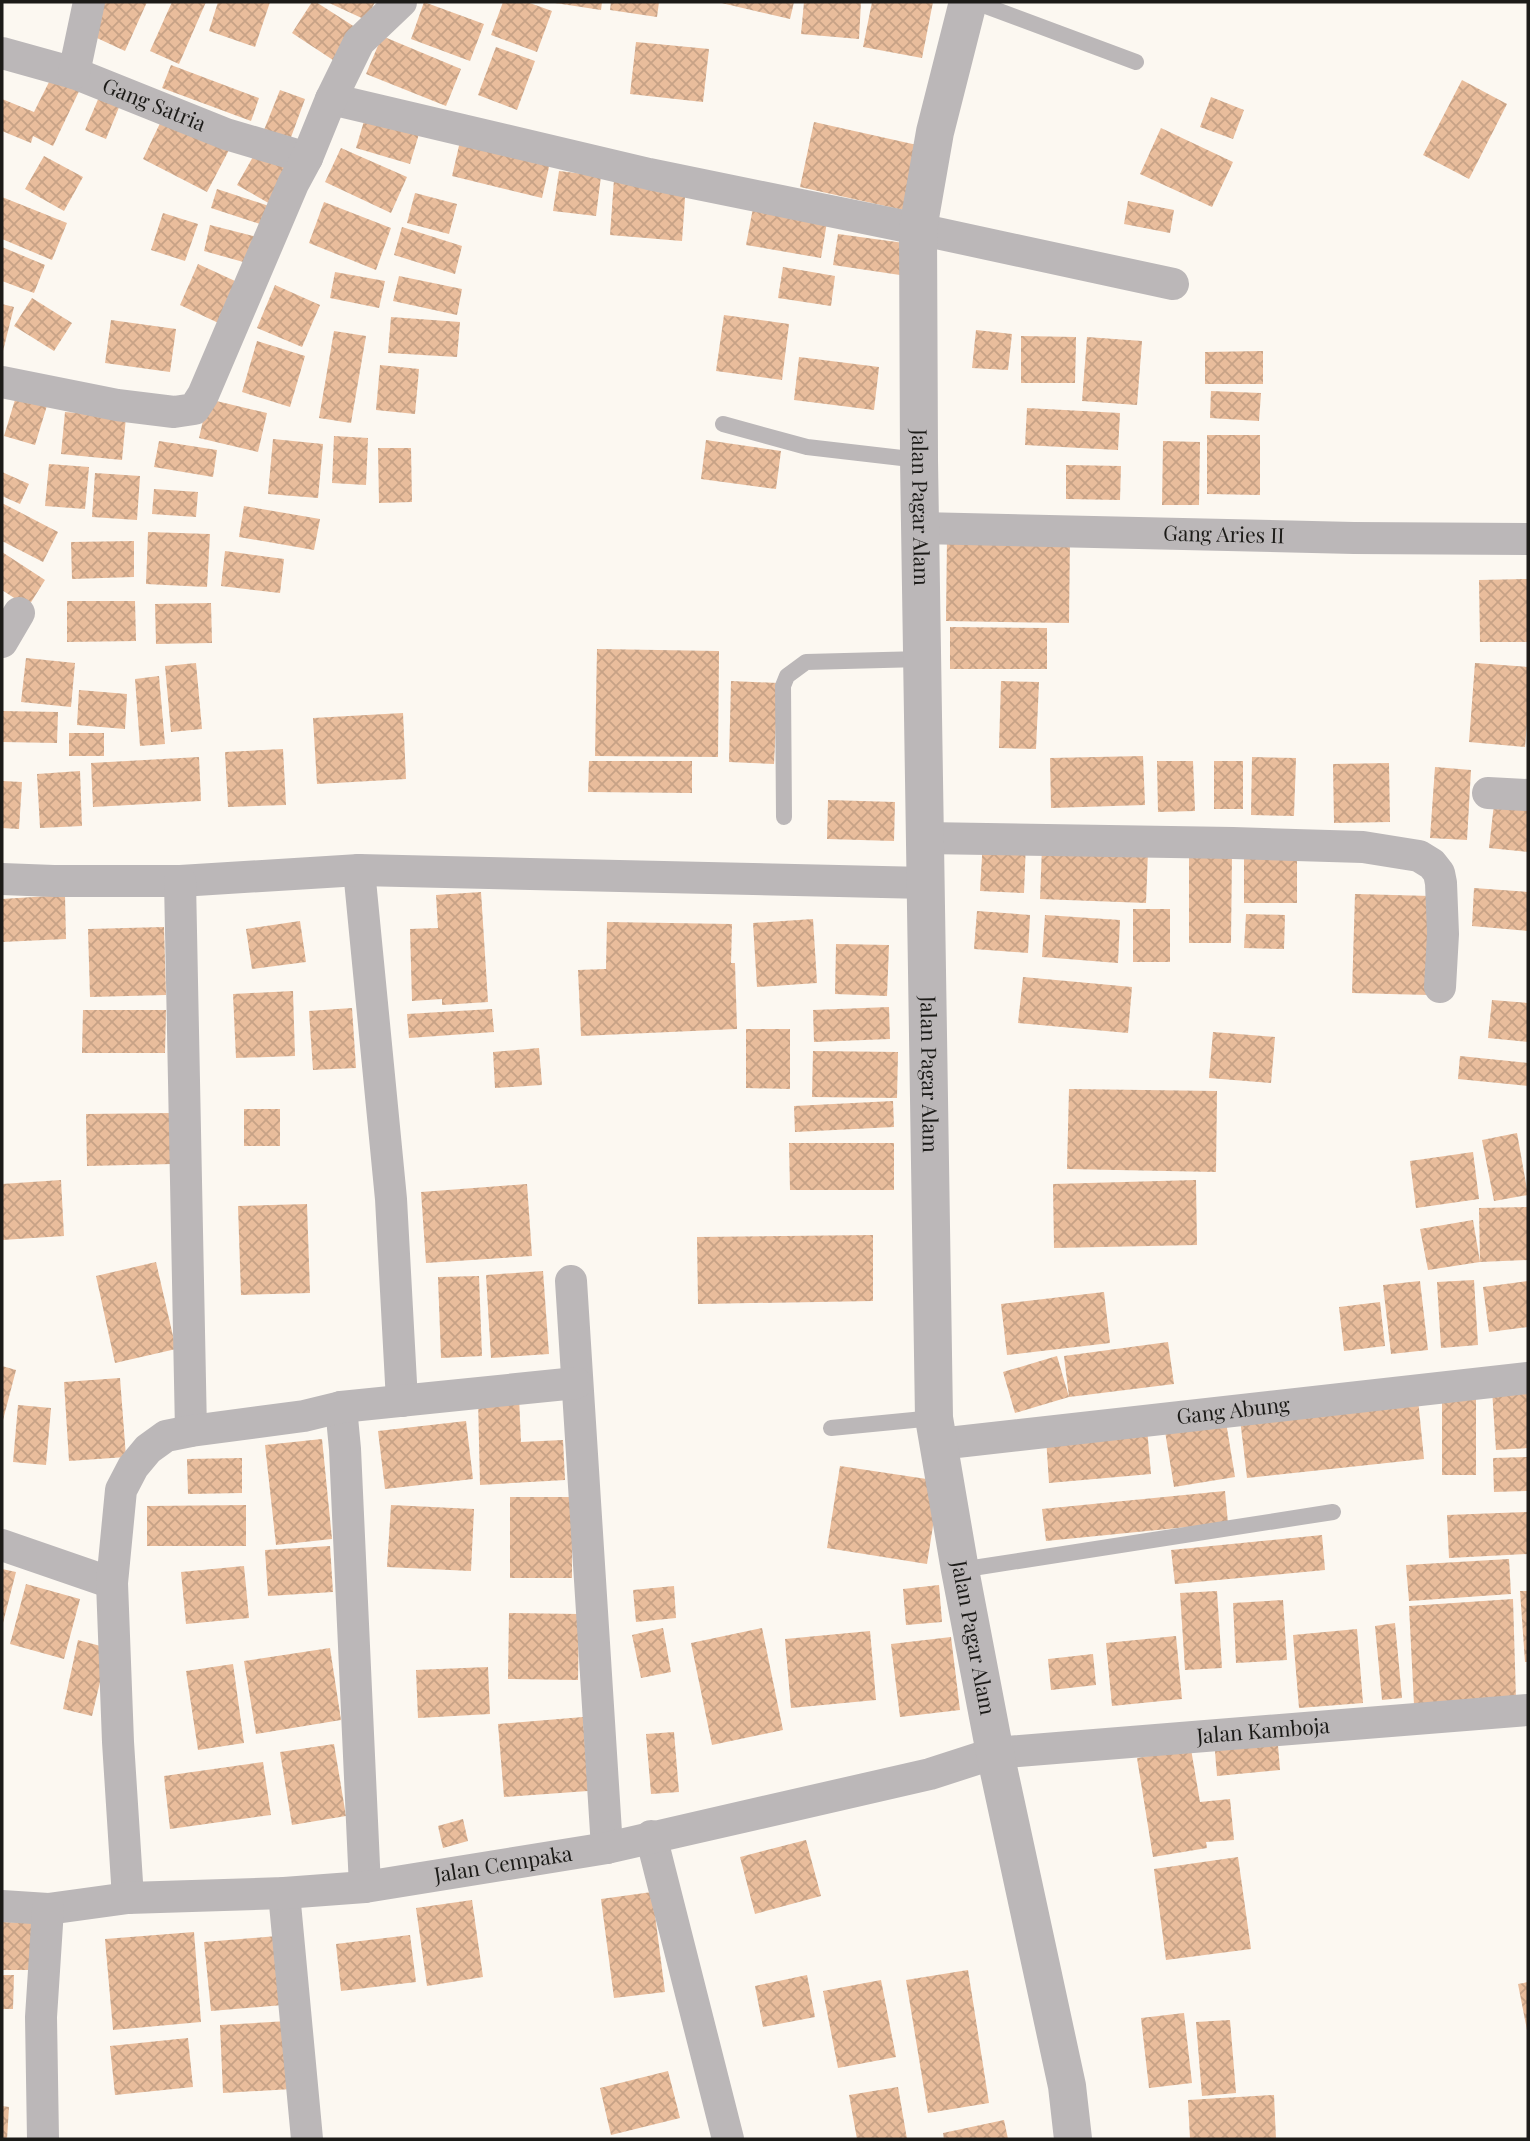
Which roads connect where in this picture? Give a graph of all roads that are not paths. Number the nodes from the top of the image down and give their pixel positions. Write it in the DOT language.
graph roads {
  1 [pos="89,2"];
  2 [pos="401,2"];
  3 [pos="968,2"];
  4 [pos="975,2"];
  5 [pos="2,52"];
  6 [pos="1136,62"];
  7 [pos="74,73"];
  8 [pos="331,99"];
  9 [pos="307,158"];
  10 [pos="918,229"];
  11 [pos="1173,284"];
  12 [pos="2,382"];
  13 [pos="723,424"];
  14 [pos="919,460"];
  15 [pos="920,528"];
  16 [pos="1528,539"];
  17 [pos="19,613"];
  18 [pos="2,642"];
  19 [pos="922,659"];
  20 [pos="1488,793"];
  21 [pos="1528,795"];
  22 [pos="784,817"];
  23 [pos="925,838"];
  24 [pos="359,870"];
  25 [pos="2,879"];
  26 [pos="180,881"];
  27 [pos="926,883"];
  28 [pos="1440,987"];
  29 [pos="571,1281"];
  30 [pos="1528,1378"];
  31 [pos="576,1384"];
  32 [pos="402,1401"];
  33 [pos="341,1407"];
  34 [pos="831,1428"];
  35 [pos="191,1431"];
  36 [pos="937,1431"];
  37 [pos="1333,1512"];
  38 [pos="2,1545"];
  39 [pos="960,1570"];
  40 [pos="111,1583"];
  41 [pos="1528,1710"];
  42 [pos="995,1753"];
  43 [pos="651,1836"];
  44 [pos="607,1848"];
  45 [pos="365,1887"];
  46 [pos="284,1893"];
  47 [pos="128,1898"];
  48 [pos="2,1906"];
  49 [pos="48,1909"];
  50 [pos="43,2139"];
  51 [pos="307,2139"];
  52 [pos="728,2139"];
  53 [pos="1073,2139"];
  1 -- 7 [label="street"];
  2 -- 8 [label="street"];
  3 -- 10 [label="street, Jalan Pagar Alam"];
  4 -- 6 [label="lane"];
  5 -- 7 [label="street, Gang Satria"];
  7 -- 9 [label="street, Gang Satria"];
  8 -- 9 [label="street"];
  8 -- 10 [label="street"];
  9 -- 12 [label="street"];
  10 -- 11 [label="street"];
  10 -- 14 [label="street, Jalan Pagar Alam"];
  13 -- 14 [label="lane"];
  14 -- 15 [label="street, Jalan Pagar Alam"];
  15 -- 16 [label="street, Gang Aries II"];
  15 -- 19 [label="street, Jalan Pagar Alam"];
  17 -- 18 [label="street"];
  19 -- 22 [label="lane"];
  19 -- 23 [label="street, Jalan Pagar Alam"];
  20 -- 21 [label="street"];
  23 -- 27 [label="street, Jalan Pagar Alam"];
  23 -- 28 [label="street"];
  24 -- 26 [label="street"];
  24 -- 27 [label="street"];
  24 -- 32 [label="street"];
  25 -- 26 [label="street"];
  26 -- 35 [label="street"];
  27 -- 36 [label="street, Jalan Pagar Alam"];
  29 -- 31 [label="street"];
  30 -- 36 [label="street, Gang Abung"];
  31 -- 32 [label="street"];
  31 -- 44 [label="street"];
  32 -- 33 [label="street"];
  33 -- 35 [label="street"];
  33 -- 45 [label="street"];
  34 -- 36 [label="lane"];
  35 -- 40 [label="street"];
  36 -- 39 [label="street, Jalan Pagar Alam"];
  37 -- 39 [label="lane"];
  38 -- 40 [label="street"];
  39 -- 42 [label="street, Jalan Pagar Alam"];
  40 -- 47 [label="street"];
  41 -- 42 [label="street, Jalan Kamboja"];
  42 -- 43 [label="street, Jalan Cempaka"];
  42 -- 53 [label="street, Jalan Pagar Alam"];
  43 -- 44 [label="street, Jalan Cempaka"];
  43 -- 52 [label="street"];
  44 -- 45 [label="street, Jalan Cempaka"];
  45 -- 46 [label="street, Jalan Cempaka"];
  46 -- 47 [label="street, Jalan Cempaka"];
  46 -- 51 [label="street"];
  47 -- 49 [label="street, Jalan Cempaka"];
  48 -- 49 [label="street, Jalan Cempaka"];
  49 -- 50 [label="street"];
}
